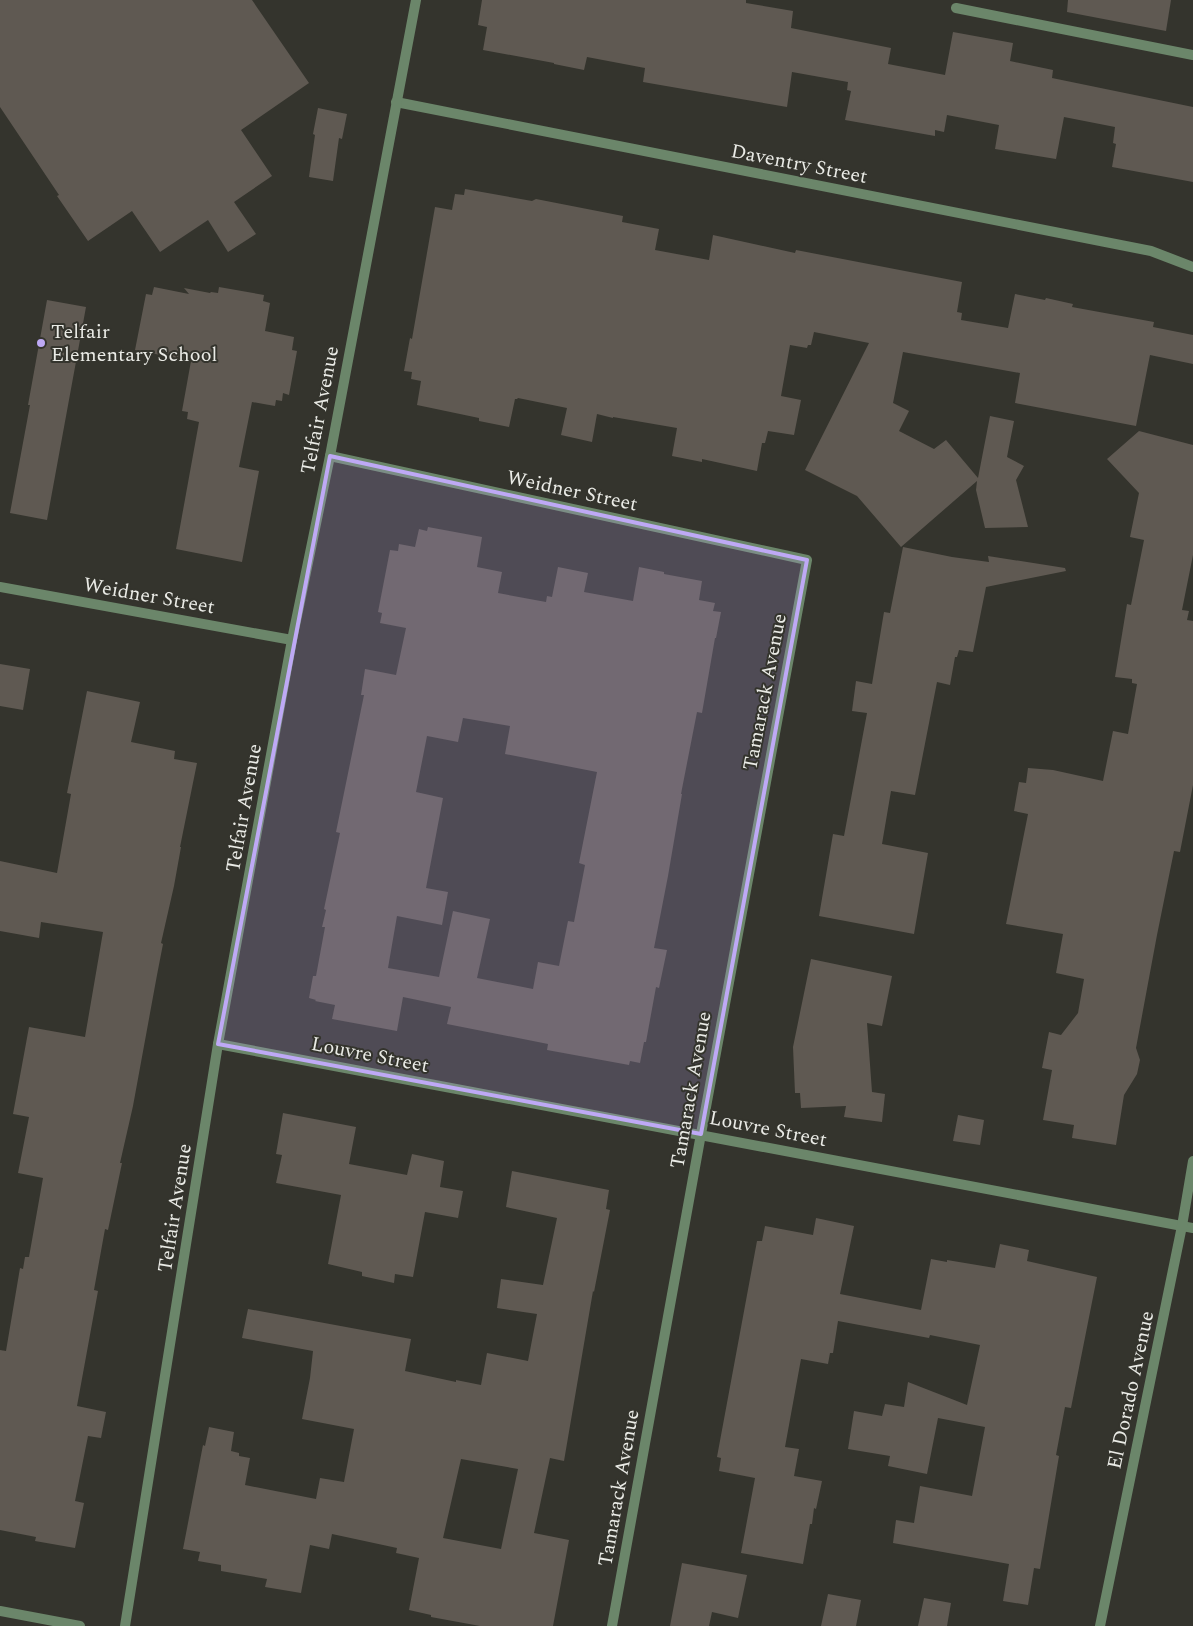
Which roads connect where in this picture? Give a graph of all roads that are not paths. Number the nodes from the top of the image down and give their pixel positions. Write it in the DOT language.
graph roads {
  1 [pos="416,0"];
  2 [pos="956,8"];
  3 [pos="1193,55"];
  4 [pos="396,102"];
  5 [pos="1193,267"];
  6 [pos="330,456"];
  7 [pos="807,560"];
  8 [pos="0,588"];
  9 [pos="292,640"];
  10 [pos="218,1044"];
  11 [pos="700,1134"];
  12 [pos="1193,1161"];
  13 [pos="1188,1227"];
  14 [pos="0,1611"];
  15 [pos="80,1626"];
  16 [pos="125,1626"];
  17 [pos="612,1626"];
  18 [pos="1100,1626"];
  1 -- 4 [label="street, Telfair Avenue"];
  2 -- 3 [label="street"];
  4 -- 5 [label="street, Daventry Street"];
  4 -- 6 [label="street, Telfair Avenue"];
  6 -- 7 [label="street, Weidner Street"];
  6 -- 9 [label="street, Telfair Avenue"];
  7 -- 11 [label="street, Tamarack Avenue"];
  8 -- 9 [label="street, Weidner Street"];
  9 -- 10 [label="street, Telfair Avenue"];
  10 -- 11 [label="street, Louvre Street"];
  10 -- 16 [label="street, Telfair Avenue"];
  11 -- 13 [label="street, Louvre Street"];
  11 -- 17 [label="street, Tamarack Avenue"];
  12 -- 13 [label="street, El Dorado Avenue"];
  13 -- 18 [label="street, El Dorado Avenue"];
  14 -- 15 [label="street"];
}
